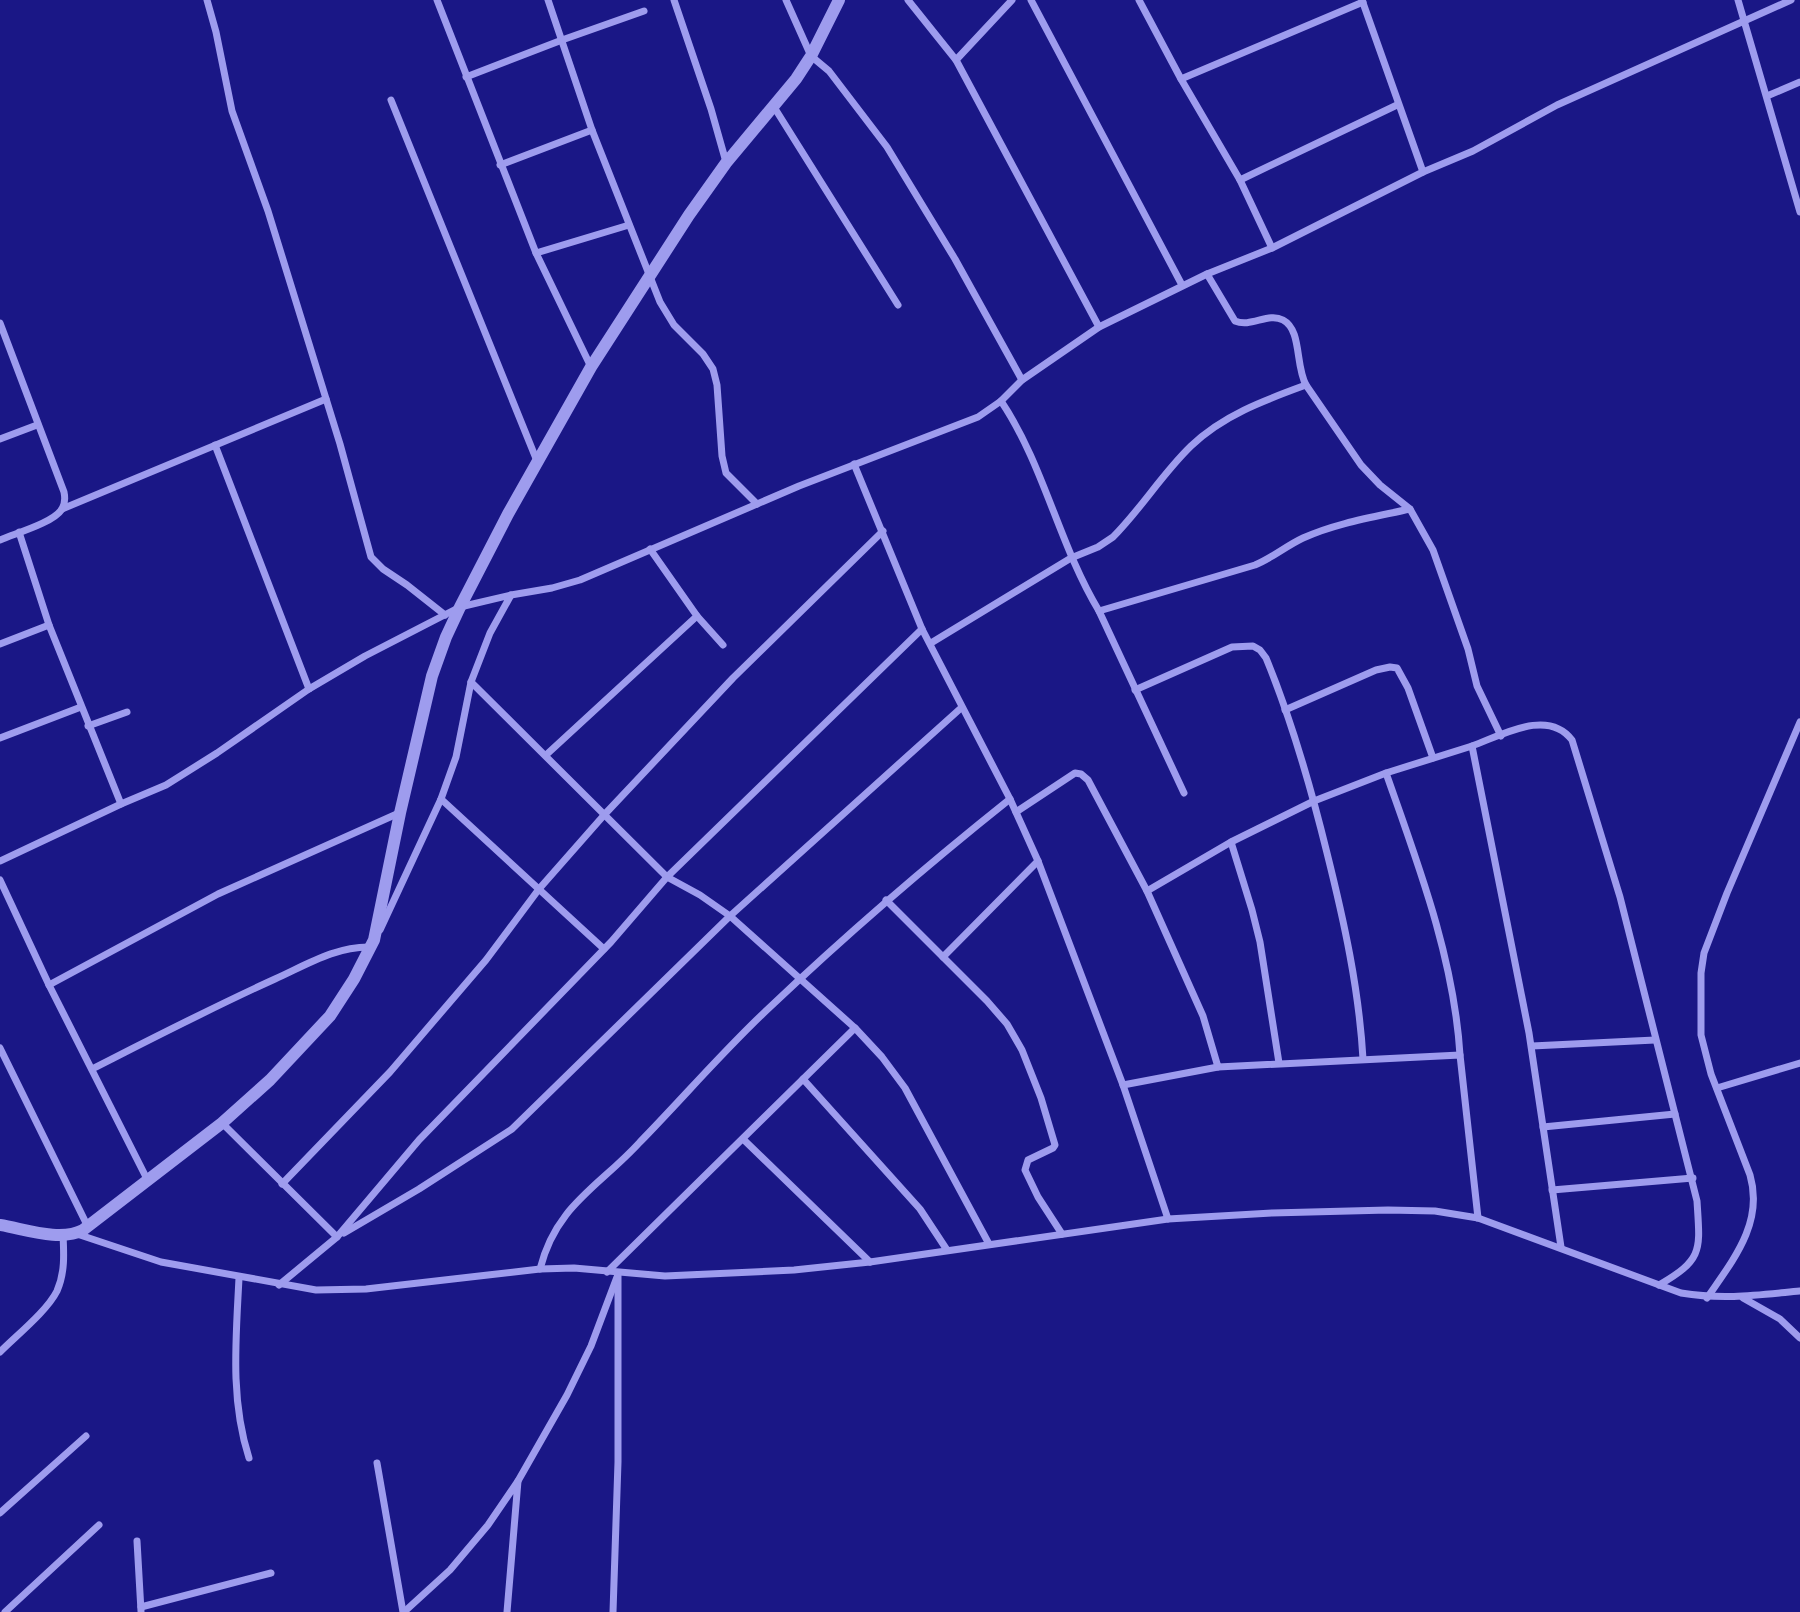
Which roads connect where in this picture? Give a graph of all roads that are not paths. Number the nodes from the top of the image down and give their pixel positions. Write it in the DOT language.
graph roads {
  1 [pos="207,0"];
  2 [pos="438,0"];
  3 [pos="548,0"];
  4 [pos="674,0"];
  5 [pos="786,0"];
  6 [pos="839,0"];
  7 [pos="908,0"];
  8 [pos="1012,0"];
  9 [pos="1031,0"];
  10 [pos="1139,0"];
  11 [pos="1738,0"];
  12 [pos="1791,0"];
  13 [pos="1362,1"];
  14 [pos="644,11"];
  15 [pos="1744,20"];
  16 [pos="562,40"];
  17 [pos="811,56"];
  18 [pos="956,60"];
  19 [pos="467,77"];
  20 [pos="1181,79"];
  21 [pos="1800,82"];
  22 [pos="1767,96"];
  23 [pos="391,100"];
  24 [pos="1397,105"];
  25 [pos="774,107"];
  26 [pos="592,130"];
  27 [pos="726,163"];
  28 [pos="500,165"];
  29 [pos="1423,172"];
  30 [pos="1240,180"];
  31 [pos="1800,212"];
  32 [pos="629,225"];
  33 [pos="1272,248"];
  34 [pos="536,253"];
  35 [pos="1207,274"];
  36 [pos="649,277"];
  37 [pos="1182,285"];
  38 [pos="898,305"];
  39 [pos="0,323"];
  40 [pos="1099,327"];
  41 [pos="3,337"];
  42 [pos="591,367"];
  43 [pos="1022,380"];
  44 [pos="1306,386"];
  45 [pos="326,399"];
  46 [pos="1001,401"];
  47 [pos="37,425"];
  48 [pos="0,439"];
  49 [pos="215,445"];
  50 [pos="537,462"];
  51 [pos="854,464"];
  52 [pos="757,504"];
  53 [pos="62,509"];
  54 [pos="1410,509"];
  55 [pos="883,531"];
  56 [pos="19,532"];
  57 [pos="0,540"];
  58 [pos="650,549"];
  59 [pos="1071,558"];
  60 [pos="511,595"];
  61 [pos="460,607"];
  62 [pos="1099,611"];
  63 [pos="445,615"];
  64 [pos="697,616"];
  65 [pos="49,625"];
  66 [pos="922,629"];
  67 [pos="931,643"];
  68 [pos="0,644"];
  69 [pos="723,645"];
  70 [pos="471,682"];
  71 [pos="309,688"];
  72 [pos="1135,690"];
  73 [pos="81,707"];
  74 [pos="961,708"];
  75 [pos="1285,710"];
  76 [pos="127,712"];
  77 [pos="1800,722"];
  78 [pos="88,726"];
  79 [pos="1501,736"];
  80 [pos="0,738"];
  81 [pos="1472,746"];
  82 [pos="546,755"];
  83 [pos="1433,758"];
  84 [pos="1387,773"];
  85 [pos="1184,793"];
  86 [pos="441,799"];
  87 [pos="1010,799"];
  88 [pos="1314,801"];
  89 [pos="121,804"];
  90 [pos="1016,812"];
  91 [pos="400,813"];
  92 [pos="605,814"];
  93 [pos="1231,842"];
  94 [pos="0,861"];
  95 [pos="1038,861"];
  96 [pos="667,877"];
  97 [pos="0,880"];
  98 [pos="539,889"];
  99 [pos="1147,891"];
  100 [pos="886,900"];
  101 [pos="730,916"];
  102 [pos="373,943"];
  103 [pos="604,949"];
  104 [pos="943,957"];
  105 [pos="802,980"];
  106 [pos="49,985"];
  107 [pos="855,1028"];
  108 [pos="1655,1041"];
  109 [pos="1531,1046"];
  110 [pos="0,1048"];
  111 [pos="1460,1055"];
  112 [pos="1363,1059"];
  113 [pos="1279,1063"];
  114 [pos="1800,1063"];
  115 [pos="1218,1067"];
  116 [pos="92,1069"];
  117 [pos="803,1079"];
  118 [pos="1123,1085"];
  119 [pos="1717,1088"];
  120 [pos="1675,1114"];
  121 [pos="222,1123"];
  122 [pos="1543,1127"];
  123 [pos="743,1139"];
  124 [pos="1693,1178"];
  125 [pos="148,1181"];
  126 [pos="282,1184"];
  127 [pos="1552,1190"];
  128 [pos="1478,1218"];
  129 [pos="1168,1219"];
  130 [pos="0,1224"];
  131 [pos="88,1227"];
  132 [pos="1062,1234"];
  133 [pos="70,1235"];
  134 [pos="337,1237"];
  135 [pos="989,1244"];
  136 [pos="1561,1247"];
  137 [pos="947,1250"];
  138 [pos="870,1262"];
  139 [pos="540,1269"];
  140 [pos="607,1272"];
  141 [pos="618,1273"];
  142 [pos="239,1278"];
  143 [pos="279,1285"];
  144 [pos="1659,1285"];
  145 [pos="1800,1291"];
  146 [pos="1707,1298"];
  147 [pos="1742,1298"];
  148 [pos="1800,1338"];
  149 [pos="0,1352"];
  150 [pos="86,1436"];
  151 [pos="249,1458"];
  152 [pos="377,1463"];
  153 [pos="518,1481"];
  154 [pos="0,1513"];
  155 [pos="99,1525"];
  156 [pos="137,1541"];
  157 [pos="271,1573"];
  158 [pos="141,1610"];
  159 [pos="5,1612"];
  160 [pos="403,1612"];
  161 [pos="507,1612"];
  162 [pos="613,1612"];
  1 -- 45 [label="street"];
  2 -- 19 [label="street"];
  3 -- 16 [label="street"];
  4 -- 27 [label="street"];
  5 -- 17 [label="street"];
  6 -- 17 [label="street"];
  7 -- 18 [label="street"];
  8 -- 18 [label="street"];
  9 -- 37 [label="street"];
  10 -- 20 [label="street"];
  11 -- 15 [label="street"];
  12 -- 15 [label="street"];
  13 -- 20 [label="street"];
  13 -- 24 [label="street"];
  14 -- 16 [label="street"];
  15 -- 22 [label="street"];
  15 -- 29 [label="street"];
  16 -- 19 [label="street"];
  16 -- 26 [label="street"];
  17 -- 25 [label="street"];
  17 -- 43 [label="street"];
  18 -- 40 [label="street"];
  19 -- 28 [label="street"];
  20 -- 30 [label="street"];
  21 -- 22 [label="street"];
  22 -- 31 [label="street"];
  23 -- 50 [label="street"];
  24 -- 29 [label="street"];
  24 -- 30 [label="street"];
  25 -- 27 [label="street"];
  25 -- 38 [label="street"];
  26 -- 28 [label="street"];
  26 -- 32 [label="street"];
  27 -- 36 [label="street"];
  28 -- 34 [label="street"];
  29 -- 33 [label="street"];
  30 -- 33 [label="street"];
  32 -- 34 [label="street"];
  32 -- 36 [label="street"];
  33 -- 35 [label="street"];
  34 -- 42 [label="street"];
  35 -- 37 [label="street"];
  35 -- 44 [label="street"];
  36 -- 42 [label="street"];
  36 -- 52 [label="street"];
  37 -- 40 [label="street"];
  39 -- 41 [label="street"];
  40 -- 43 [label="street"];
  41 -- 47 [label="street"];
  42 -- 50 [label="street"];
  43 -- 46 [label="street"];
  44 -- 54 [label="street"];
  44 -- 59 [label="street"];
  45 -- 49 [label="street"];
  45 -- 63 [label="street"];
  46 -- 51 [label="street"];
  46 -- 59 [label="street"];
  47 -- 48 [label="street"];
  47 -- 53 [label="street"];
  49 -- 53 [label="street"];
  49 -- 71 [label="street"];
  50 -- 61 [label="street"];
  51 -- 52 [label="street"];
  51 -- 55 [label="street"];
  52 -- 58 [label="street"];
  53 -- 56 [label="street"];
  54 -- 62 [label="street"];
  54 -- 79 [label="street"];
  55 -- 66 [label="street"];
  55 -- 92 [label="street"];
  56 -- 57 [label="street"];
  56 -- 65 [label="street"];
  58 -- 60 [label="street"];
  58 -- 64 [label="street"];
  59 -- 62 [label="street"];
  59 -- 67 [label="street"];
  60 -- 61 [label="street"];
  60 -- 70 [label="street"];
  61 -- 63 [label="street"];
  61 -- 91 [label="street"];
  62 -- 72 [label="street"];
  63 -- 71 [label="street"];
  64 -- 69 [label="street"];
  64 -- 82 [label="street"];
  65 -- 68 [label="street"];
  65 -- 73 [label="street"];
  66 -- 67 [label="street"];
  66 -- 96 [label="street"];
  67 -- 74 [label="street"];
  70 -- 82 [label="street"];
  70 -- 86 [label="street"];
  71 -- 89 [label="street"];
  72 -- 75 [label="street"];
  72 -- 85 [label="street"];
  73 -- 78 [label="street"];
  73 -- 80 [label="street"];
  74 -- 87 [label="street"];
  74 -- 101 [label="street"];
  75 -- 83 [label="street"];
  75 -- 88 [label="street"];
  76 -- 78 [label="street"];
  77 -- 119 [label="street"];
  78 -- 89 [label="street"];
  79 -- 81 [label="street"];
  79 -- 108 [label="street"];
  81 -- 83 [label="street"];
  81 -- 109 [label="street"];
  82 -- 92 [label="street"];
  83 -- 84 [label="street"];
  84 -- 88 [label="street"];
  84 -- 111 [label="street"];
  86 -- 98 [label="street"];
  86 -- 102 [label="street"];
  87 -- 90 [label="street"];
  87 -- 100 [label="street"];
  88 -- 93 [label="street"];
  88 -- 112 [label="street"];
  89 -- 94 [label="street"];
  90 -- 95 [label="street"];
  90 -- 99 [label="street"];
  91 -- 102 [label="street"];
  91 -- 106 [label="street"];
  92 -- 96 [label="street"];
  92 -- 98 [label="street"];
  93 -- 99 [label="street"];
  93 -- 113 [label="street"];
  95 -- 104 [label="street"];
  95 -- 118 [label="street"];
  96 -- 101 [label="street"];
  96 -- 103 [label="street"];
  97 -- 106 [label="street"];
  98 -- 103 [label="street"];
  98 -- 126 [label="street"];
  99 -- 115 [label="street"];
  100 -- 104 [label="street"];
  100 -- 105 [label="street"];
  101 -- 105 [label="street"];
  101 -- 134 [label="street"];
  102 -- 116 [label="street"];
  102 -- 121 [label="street"];
  103 -- 134 [label="street"];
  104 -- 132 [label="street"];
  105 -- 107 [label="street"];
  105 -- 139 [label="street"];
  106 -- 116 [label="street"];
  107 -- 117 [label="street"];
  107 -- 135 [label="street"];
  108 -- 109 [label="street"];
  108 -- 120 [label="street"];
  109 -- 122 [label="street"];
  110 -- 131 [label="street"];
  111 -- 112 [label="street"];
  111 -- 128 [label="street"];
  112 -- 113 [label="street"];
  113 -- 115 [label="street"];
  114 -- 119 [label="street"];
  115 -- 118 [label="street"];
  116 -- 125 [label="street"];
  117 -- 123 [label="street"];
  117 -- 137 [label="street"];
  118 -- 129 [label="street"];
  119 -- 146 [label="street"];
  120 -- 122 [label="street"];
  120 -- 124 [label="street"];
  121 -- 125 [label="street"];
  121 -- 126 [label="street"];
  122 -- 127 [label="street"];
  123 -- 138 [label="street"];
  123 -- 140 [label="street"];
  124 -- 127 [label="street"];
  124 -- 144 [label="street"];
  125 -- 131 [label="street"];
  126 -- 134 [label="street"];
  127 -- 136 [label="street"];
  128 -- 129 [label="street"];
  128 -- 136 [label="street"];
  129 -- 132 [label="street"];
  130 -- 133 [label="street"];
  131 -- 133 [label="street"];
  132 -- 135 [label="street"];
  133 -- 142 [label="street"];
  133 -- 149 [label="street"];
  134 -- 143 [label="street"];
  135 -- 137 [label="street"];
  136 -- 144 [label="street"];
  137 -- 138 [label="street"];
  138 -- 141 [label="street"];
  139 -- 140 [label="street"];
  139 -- 143 [label="street"];
  140 -- 141 [label="street"];
  141 -- 153 [label="street"];
  141 -- 162 [label="street"];
  142 -- 143 [label="street"];
  142 -- 151 [label="street"];
  144 -- 146 [label="street"];
  145 -- 147 [label="street"];
  146 -- 147 [label="street"];
  147 -- 148 [label="street"];
  150 -- 154 [label="street"];
  152 -- 160 [label="street"];
  153 -- 160 [label="street"];
  153 -- 161 [label="street"];
  155 -- 159 [label="street"];
  156 -- 158 [label="street"];
  157 -- 158 [label="street"];
}
